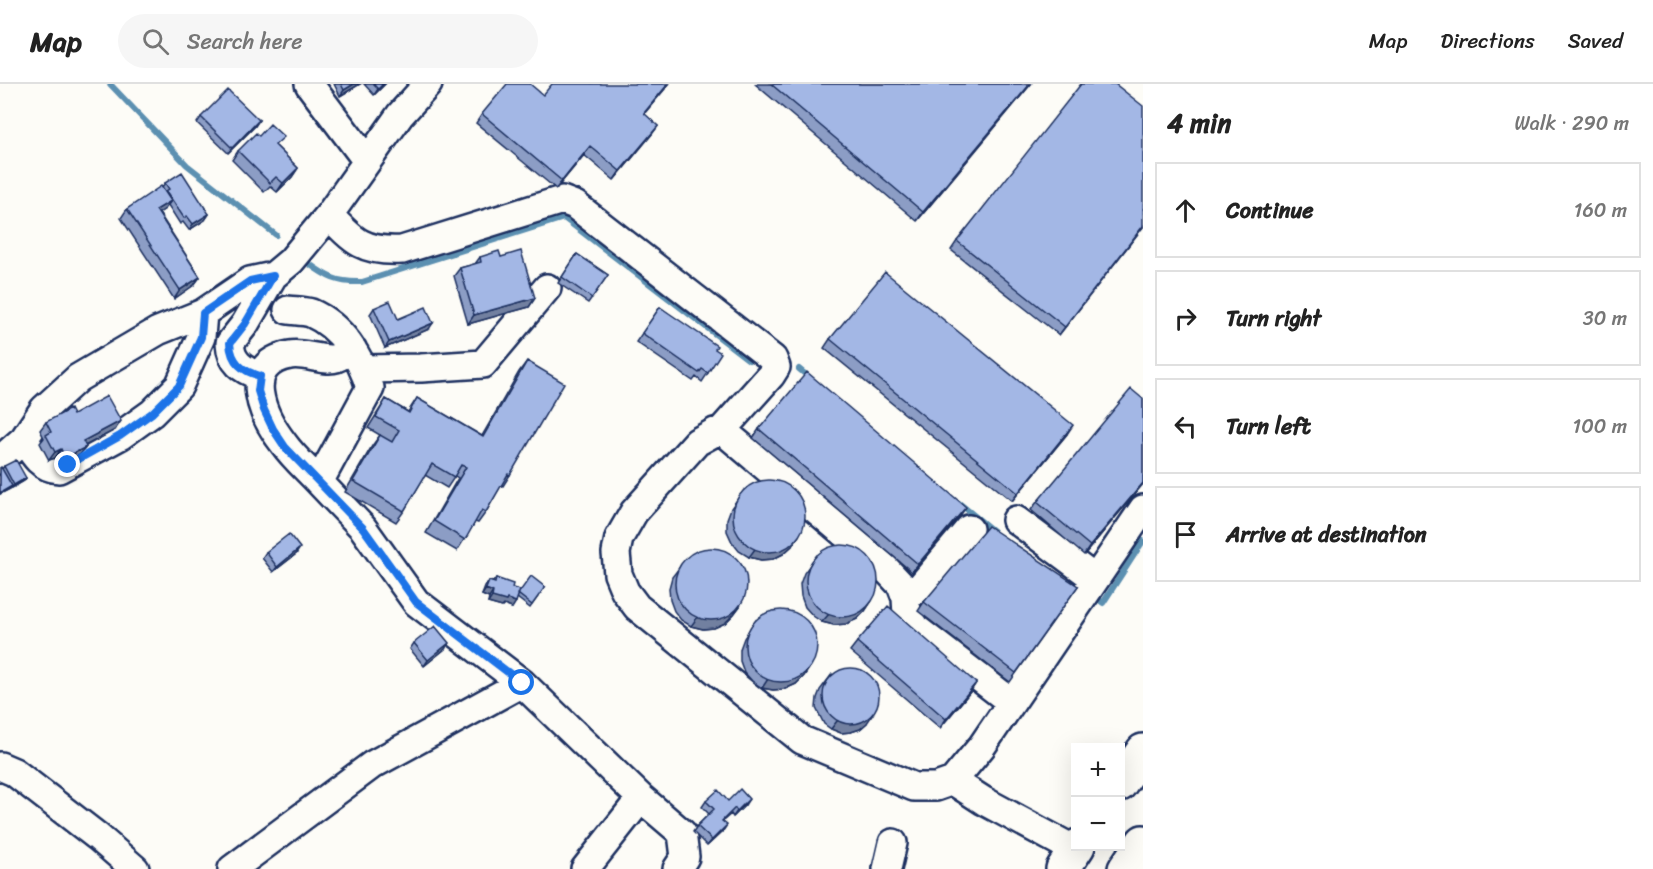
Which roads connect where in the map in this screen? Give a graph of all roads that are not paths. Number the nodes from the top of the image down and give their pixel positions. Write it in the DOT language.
graph roads {
  1 [pos="309,84"];
  2 [pos="428,84"];
  3 [pos="367,161"];
  4 [pos="329,215"];
  5 [pos="273,276"];
  6 [pos="547,288"];
  7 [pos="288,310"];
  8 [pos="203,313"];
  9 [pos="358,359"];
  10 [pos="260,376"];
  11 [pos="722,430"];
  12 [pos="24,439"];
  13 [pos="0,460"];
  14 [pos="319,482"];
  15 [pos="1143,509"];
  16 [pos="1016,520"];
  17 [pos="969,529"];
  18 [pos="1094,578"];
  19 [pos="906,598"];
  20 [pos="522,683"];
  21 [pos="1011,702"];
  22 [pos="1143,751"];
  23 [pos="0,766"];
  24 [pos="1125,777"];
  25 [pos="953,781"];
  26 [pos="641,798"];
  27 [pos="1143,842"];
  28 [pos="893,843"];
  29 [pos="1072,855"];
  30 [pos="1143,859"];
  31 [pos="135,869"];
  32 [pos="232,869"];
  33 [pos="585,869"];
  34 [pos="677,869"];
  35 [pos="887,869"];
  36 [pos="1125,869"];
  37 [pos="1132,869"];
  1 -- 3 [label="street"];
  2 -- 3 [label="street"];
  3 -- 4 [label="street"];
  4 -- 5 [label="street"];
  4 -- 11 [label="street"];
  5 -- 8 [label="street"];
  5 -- 10 [label="street"];
  6 -- 9 [label="street"];
  7 -- 9 [label="street"];
  8 -- 12 [label="street"];
  8 -- 12 [label="street"];
  9 -- 10 [label="street"];
  9 -- 14 [label="street"];
  10 -- 14 [label="street"];
  11 -- 19 [label="street"];
  11 -- 25 [label="street"];
  12 -- 13 [label="street"];
  14 -- 20 [label="street"];
  15 -- 18 [label="street"];
  16 -- 18 [label="street"];
  17 -- 19 [label="street"];
  18 -- 21 [label="street"];
  19 -- 21 [label="street"];
  20 -- 26 [label="street"];
  20 -- 32 [label="street"];
  21 -- 25 [label="street"];
  22 -- 24 [label="highway"];
  23 -- 31 [label="street"];
  25 -- 29 [label="street"];
  26 -- 33 [label="street"];
  26 -- 34 [label="street"];
  27 -- 36 [label="highway"];
  28 -- 35 [label="street"];
  30 -- 37 [label="street"];
}
